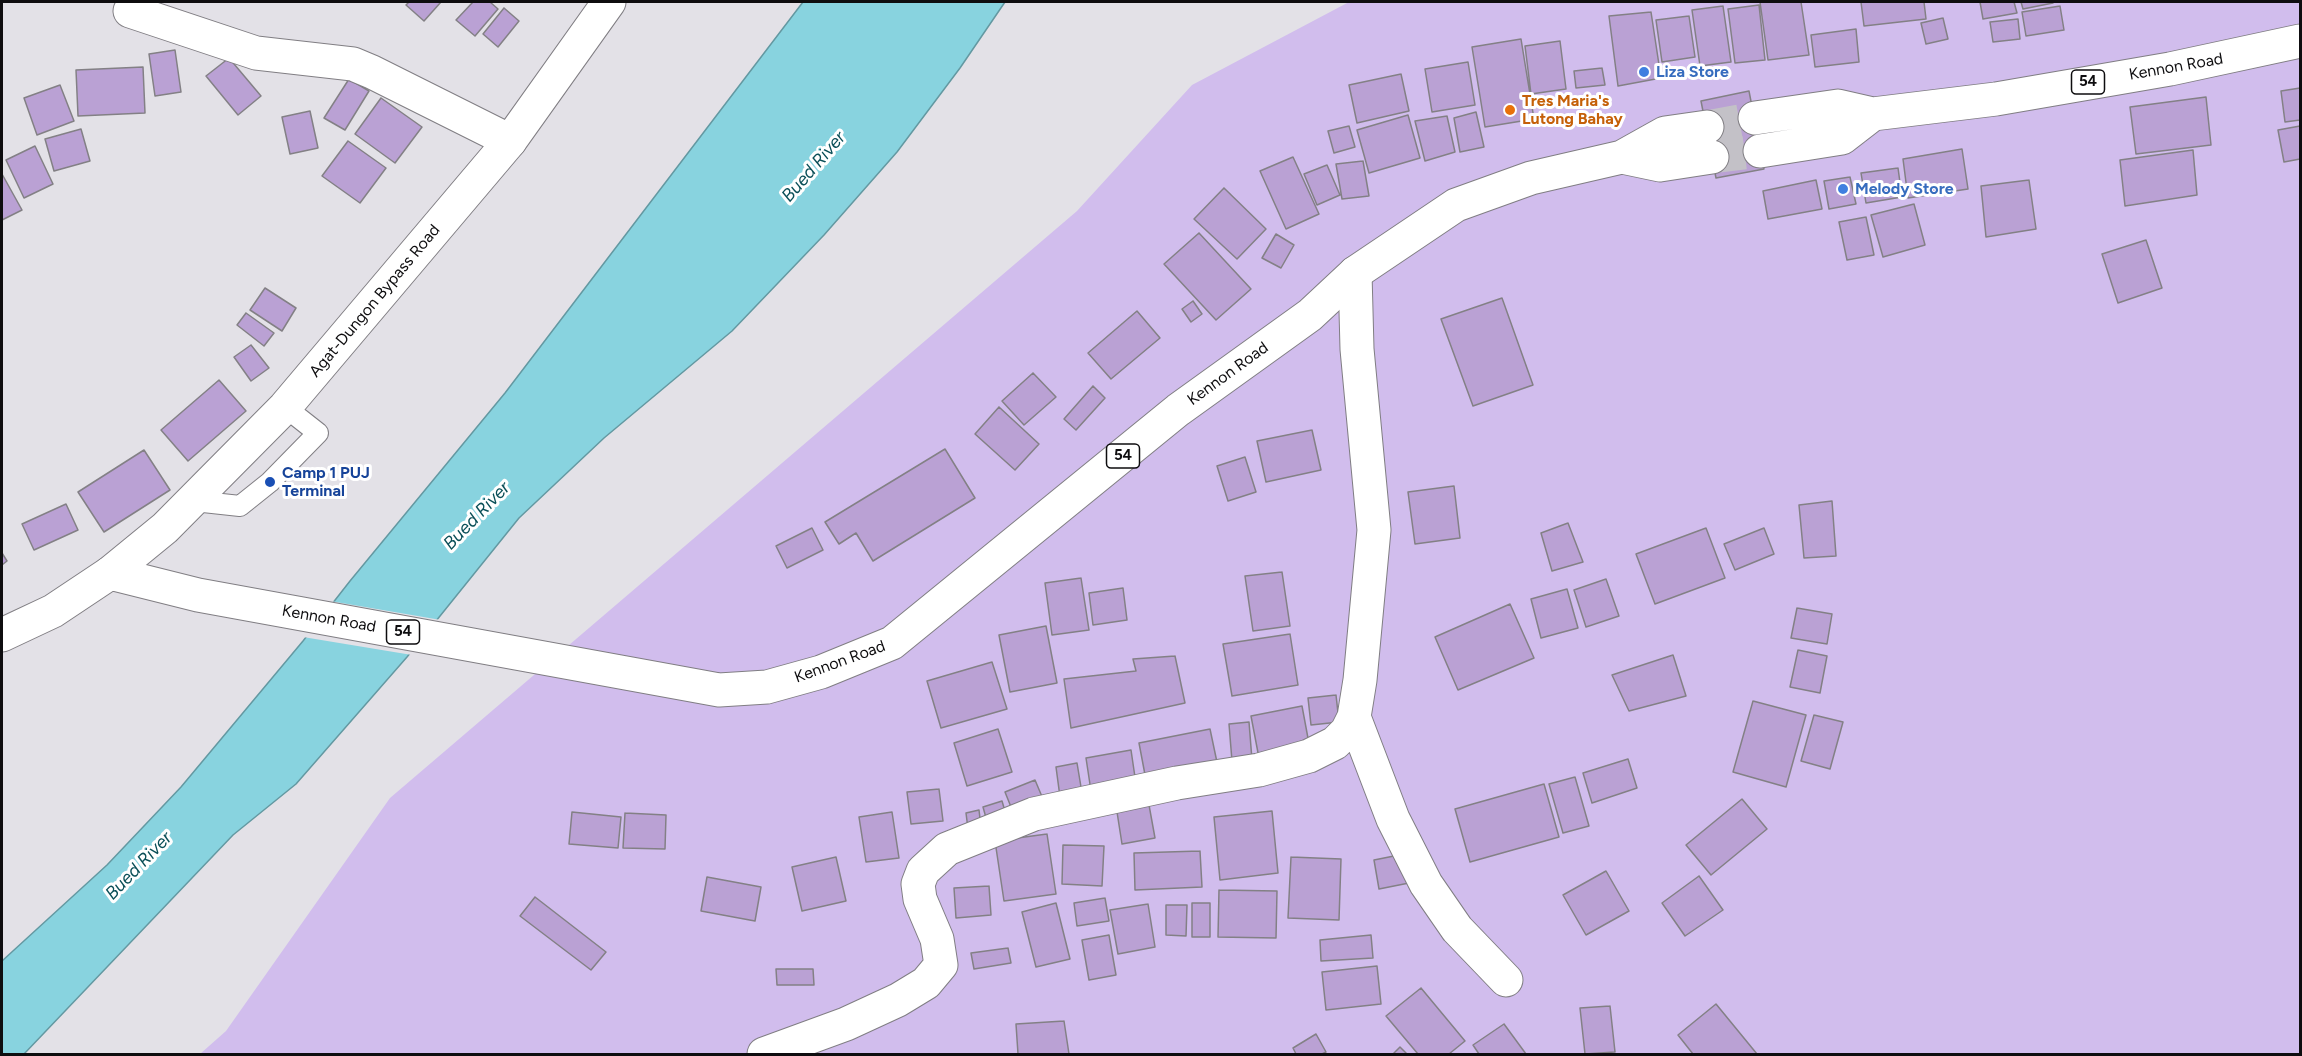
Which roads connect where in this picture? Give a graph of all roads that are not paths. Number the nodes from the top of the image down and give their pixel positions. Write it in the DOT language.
graph roads {
  1 [pos="609,2"];
  2 [pos="130,11"];
  3 [pos="2301,41"];
  4 [pos="1873,114"];
  5 [pos="1755,118"];
  6 [pos="510,141"];
  7 [pos="1709,142"];
  8 [pos="1760,151"];
  9 [pos="1354,273"];
  10 [pos="110,573"];
  11 [pos="2,635"];
  12 [pos="1354,717"];
  13 [pos="1506,980"];
  14 [pos="765,1054"];
  1 -- 6 [label="main road, Agat-Dungon Bypass Road"];
  2 -- 6 [label="main road"];
  3 -- 4 [label="main road, Kennon Road / 54"];
  4 -- 5 [label="main road, Kennon Road / 54"];
  4 -- 8 [label="main road"];
  6 -- 10 [label="main road, Agat-Dungon Bypass Road"];
  7 -- 9 [label="main road, Kennon Road / 54"];
  9 -- 10 [label="main road, Kennon Road / 54"];
  9 -- 12 [label="main road"];
  10 -- 11 [label="main road"];
  12 -- 13 [label="main road"];
  12 -- 14 [label="main road"];
}
